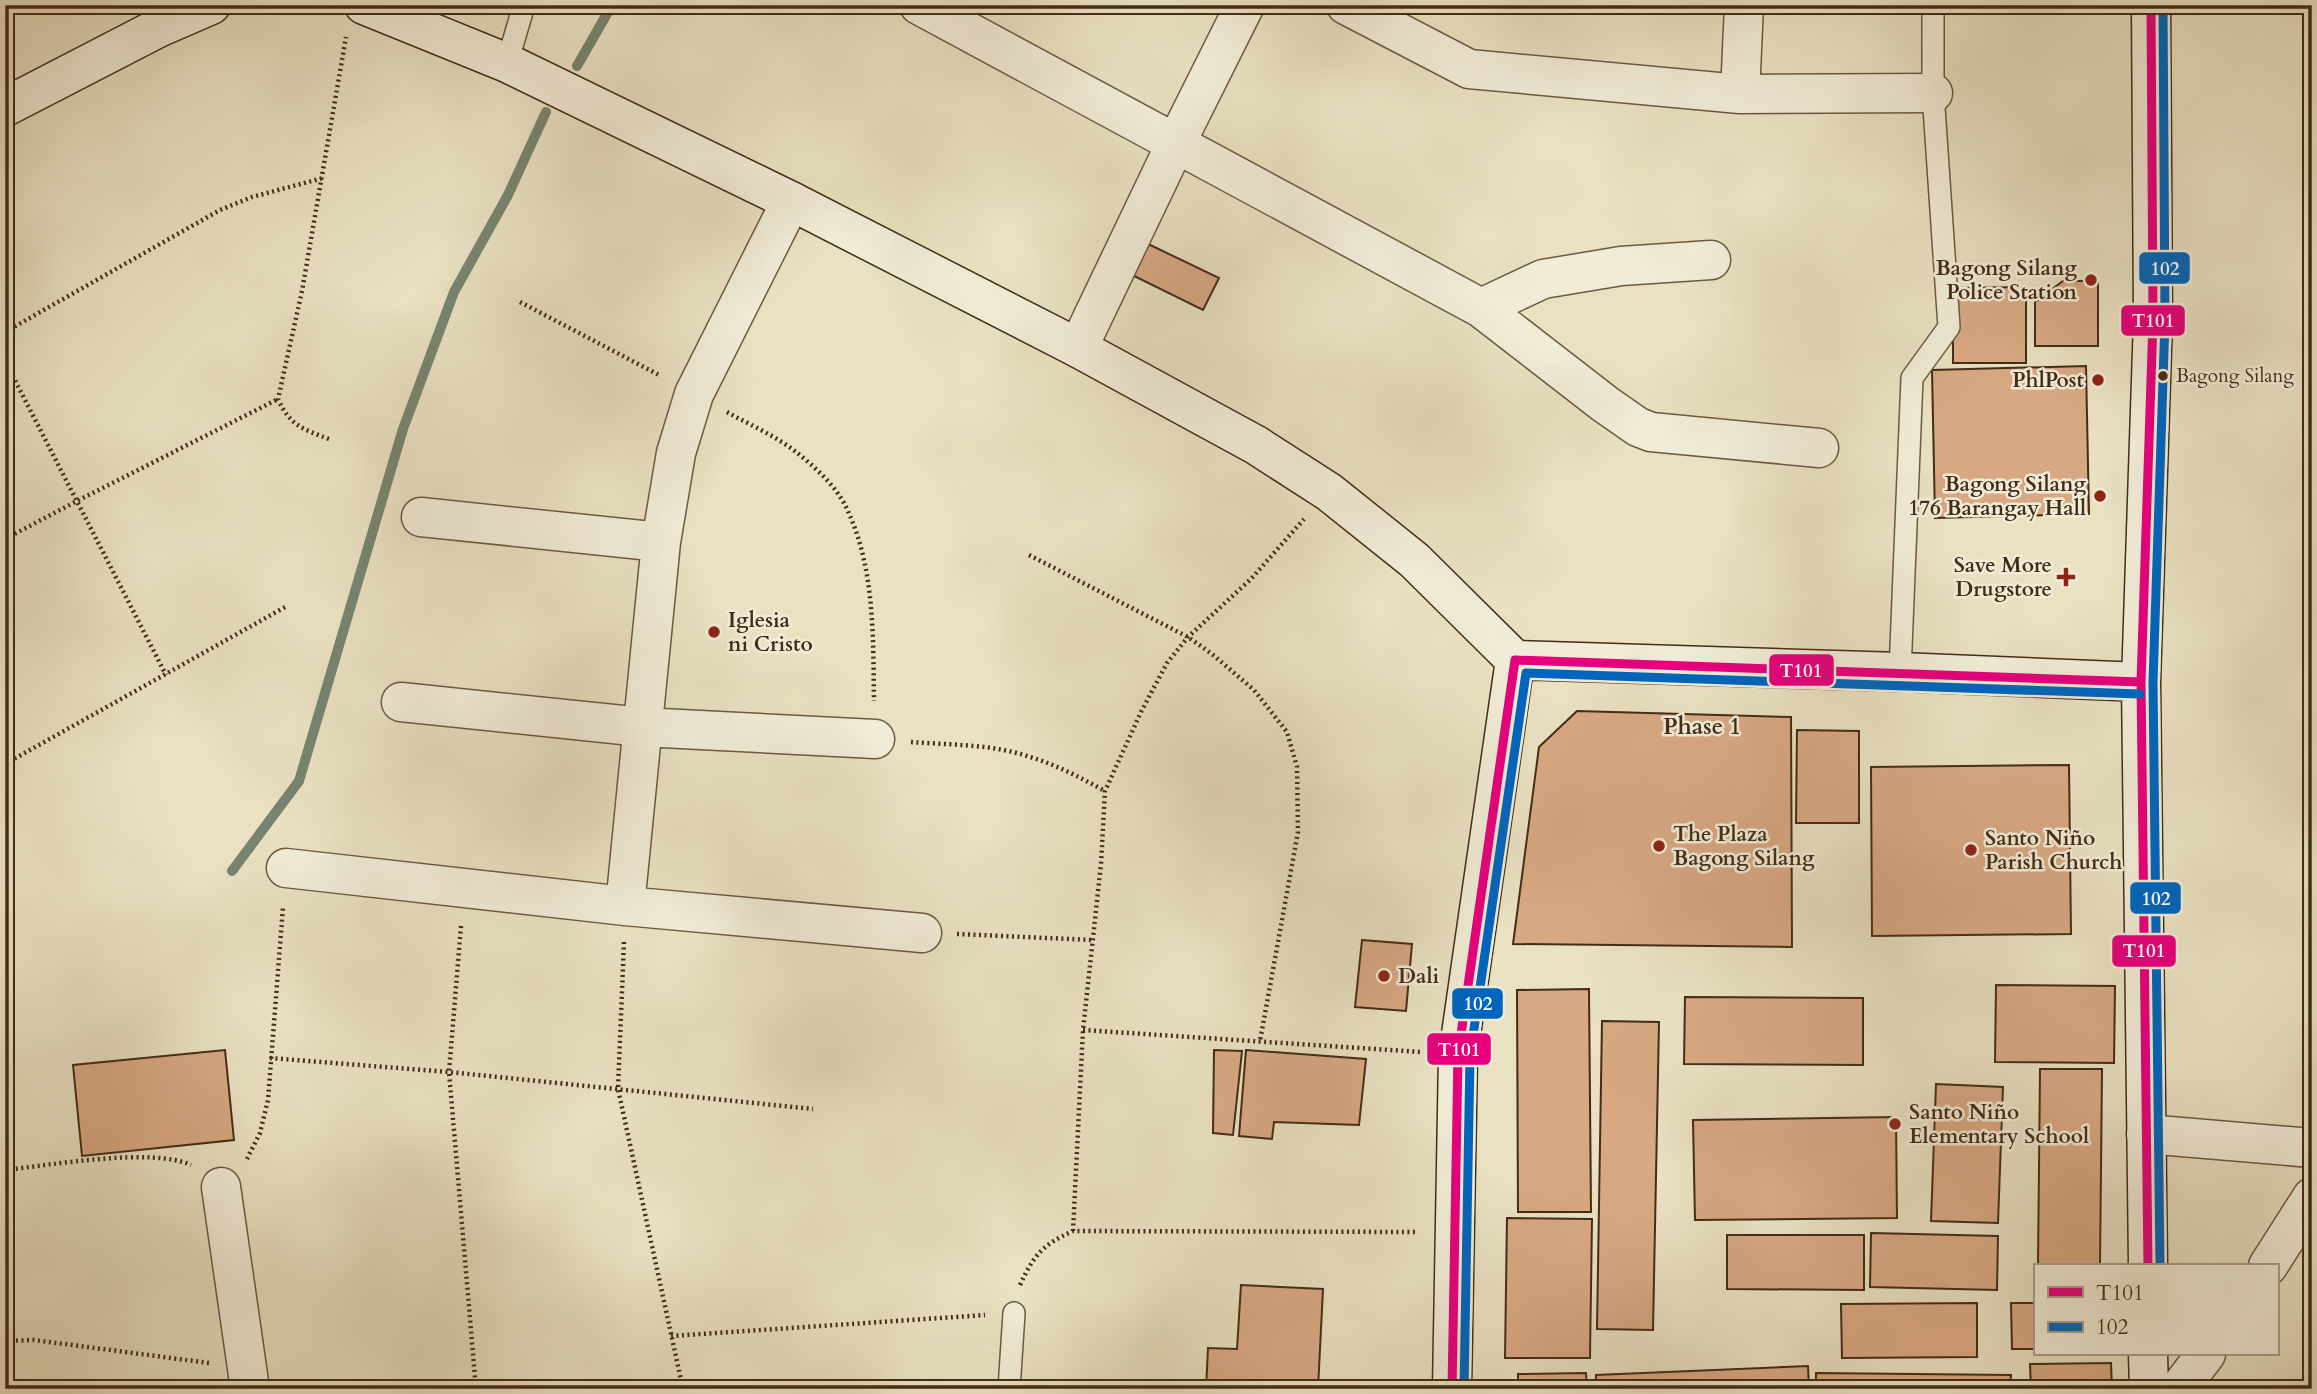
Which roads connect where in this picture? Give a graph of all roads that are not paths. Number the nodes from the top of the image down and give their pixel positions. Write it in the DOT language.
graph roads {
  1 [pos="211,5"];
  2 [pos="524,5"];
  3 [pos="919,5"];
  4 [pos="1245,5"];
  5 [pos="1346,5"];
  6 [pos="1744,5"];
  7 [pos="1933,5"];
  8 [pos="2151,5"];
  9 [pos="156,17"];
  10 [pos="355,18"];
  11 [pos="507,64"];
  12 [pos="1933,93"];
  13 [pos="1740,94"];
  14 [pos="5,107"];
  15 [pos="1176,143"];
  16 [pos="791,201"];
  17 [pos="1711,260"];
  18 [pos="1481,308"];
  19 [pos="1078,348"];
  20 [pos="1819,448"];
  21 [pos="421,517"];
  22 [pos="661,542"];
  23 [pos="1515,660"];
  24 [pos="1900,672"];
  25 [pos="2141,682"];
  26 [pos="401,702"];
  27 [pos="642,727"];
  28 [pos="875,739"];
  29 [pos="286,868"];
  30 [pos="625,906"];
  31 [pos="922,933"];
  32 [pos="2146,1134"];
  33 [pos="2312,1148"];
  34 [pos="221,1187"];
  35 [pos="2312,1197"];
  36 [pos="2148,1264"];
  37 [pos="2269,1264"];
  38 [pos="1014,1313"];
  39 [pos="2148,1356"];
  40 [pos="2204,1356"];
  41 [pos="249,1378"];
  42 [pos="1009,1389"];
  43 [pos="1452,1389"];
  44 [pos="2149,1389"];
  45 [pos="2179,1389"];
  1 -- 9 [label="street"];
  2 -- 11 [label="lane"];
  3 -- 15 [label="street"];
  4 -- 15 [label="street"];
  5 -- 13 [label="street"];
  6 -- 13 [label="street"];
  7 -- 12 [label="lane"];
  8 -- 25 [label="street"];
  9 -- 14 [label="street"];
  10 -- 11 [label="street"];
  11 -- 16 [label="street"];
  12 -- 13 [label="street"];
  12 -- 24 [label="lane"];
  15 -- 18 [label="street"];
  15 -- 19 [label="street"];
  16 -- 19 [label="street"];
  16 -- 22 [label="street"];
  17 -- 18 [label="street"];
  18 -- 20 [label="street"];
  19 -- 23 [label="street"];
  21 -- 22 [label="street"];
  22 -- 27 [label="street"];
  23 -- 24 [label="street"];
  23 -- 43 [label="street"];
  24 -- 25 [label="street"];
  25 -- 32 [label="street"];
  26 -- 27 [label="street"];
  27 -- 28 [label="street"];
  27 -- 30 [label="street"];
  29 -- 30 [label="street"];
  30 -- 31 [label="street"];
  32 -- 33 [label="street"];
  32 -- 36 [label="street"];
  34 -- 41 [label="street"];
  35 -- 37 [label="street"];
  38 -- 42 [label="lane"];
  39 -- 44 [label="street"];
  40 -- 45 [label="street"];
}
